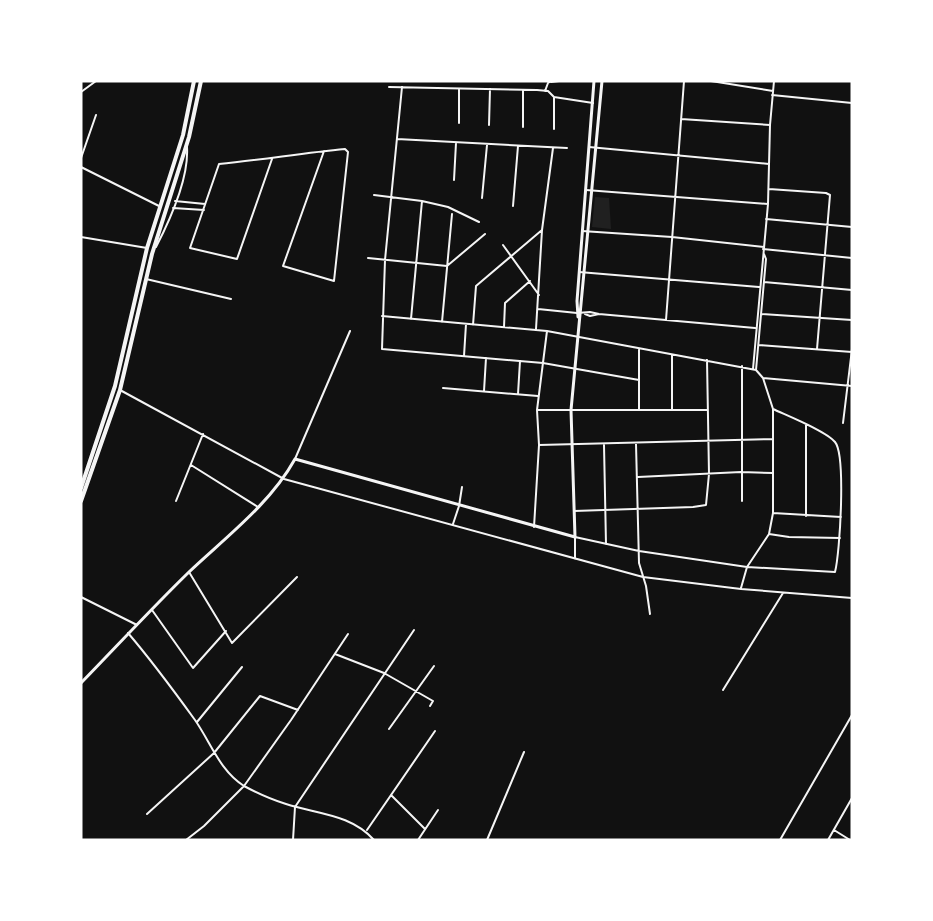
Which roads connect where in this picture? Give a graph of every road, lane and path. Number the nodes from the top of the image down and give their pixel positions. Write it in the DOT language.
graph roads {
  1 [pos="96,81"];
  2 [pos="194,81"];
  3 [pos="201,81"];
  4 [pos="550,81"];
  5 [pos="560,81"];
  6 [pos="594,81"];
  7 [pos="602,81"];
  8 [pos="684,81"];
  9 [pos="711,81"];
  10 [pos="774,81"];
  11 [pos="388,87"];
  12 [pos="402,87"];
  13 [pos="459,89"];
  14 [pos="490,89"];
  15 [pos="522,90"];
  16 [pos="545,91"];
  17 [pos="81,92"];
  18 [pos="773,93"];
  19 [pos="554,97"];
  20 [pos="593,103"];
  21 [pos="852,103"];
  22 [pos="96,115"];
  23 [pos="681,119"];
  24 [pos="459,123"];
  25 [pos="489,125"];
  26 [pos="770,125"];
  27 [pos="522,127"];
  28 [pos="554,129"];
  29 [pos="397,139"];
  30 [pos="456,143"];
  31 [pos="186,144"];
  32 [pos="487,145"];
  33 [pos="518,146"];
  34 [pos="589,147"];
  35 [pos="553,148"];
  36 [pos="567,148"];
  37 [pos="596,148"];
  38 [pos="324,151"];
  39 [pos="678,156"];
  40 [pos="81,158"];
  41 [pos="272,159"];
  42 [pos="769,164"];
  43 [pos="81,167"];
  44 [pos="454,180"];
  45 [pos="768,189"];
  46 [pos="586,190"];
  47 [pos="592,190"];
  48 [pos="374,195"];
  49 [pos="675,195"];
  50 [pos="392,196"];
  51 [pos="482,198"];
  52 [pos="175,201"];
  53 [pos="422,201"];
  54 [pos="206,204"];
  55 [pos="768,204"];
  56 [pos="159,206"];
  57 [pos="513,206"];
  58 [pos="173,208"];
  59 [pos="204,210"];
  60 [pos="452,214"];
  61 [pos="766,219"];
  62 [pos="479,222"];
  63 [pos="827,225"];
  64 [pos="852,227"];
  65 [pos="542,230"];
  66 [pos="582,231"];
  67 [pos="588,232"];
  68 [pos="485,234"];
  69 [pos="81,237"];
  70 [pos="672,237"];
  71 [pos="503,245"];
  72 [pos="147,248"];
  73 [pos="763,250"];
  74 [pos="152,254"];
  75 [pos="511,255"];
  76 [pos="825,255"];
  77 [pos="368,258"];
  78 [pos="852,258"];
  79 [pos="385,260"];
  80 [pos="416,263"];
  81 [pos="447,266"];
  82 [pos="579,272"];
  83 [pos="584,273"];
  84 [pos="146,279"];
  85 [pos="669,279"];
  86 [pos="530,281"];
  87 [pos="764,282"];
  88 [pos="759,287"];
  89 [pos="823,287"];
  90 [pos="852,290"];
  91 [pos="539,295"];
  92 [pos="231,299"];
  93 [pos="538,309"];
  94 [pos="581,313"];
  95 [pos="762,314"];
  96 [pos="382,316"];
  97 [pos="820,318"];
  98 [pos="411,319"];
  99 [pos="666,320"];
  100 [pos="852,321"];
  101 [pos="441,322"];
  102 [pos="466,324"];
  103 [pos="473,325"];
  104 [pos="504,327"];
  105 [pos="755,328"];
  106 [pos="536,329"];
  107 [pos="350,331"];
  108 [pos="548,331"];
  109 [pos="577,338"];
  110 [pos="759,345"];
  111 [pos="639,349"];
  112 [pos="817,349"];
  113 [pos="852,350"];
  114 [pos="672,354"];
  115 [pos="464,356"];
  116 [pos="486,358"];
  117 [pos="707,360"];
  118 [pos="520,361"];
  119 [pos="543,363"];
  120 [pos="742,366"];
  121 [pos="575,369"];
  122 [pos="754,369"];
  123 [pos="763,378"];
  124 [pos="639,380"];
  125 [pos="850,386"];
  126 [pos="443,388"];
  127 [pos="120,390"];
  128 [pos="484,391"];
  129 [pos="518,394"];
  130 [pos="538,396"];
  131 [pos="639,409"];
  132 [pos="672,409"];
  133 [pos="773,409"];
  134 [pos="111,410"];
  135 [pos="537,410"];
  136 [pos="571,410"];
  137 [pos="707,410"];
  138 [pos="843,423"];
  139 [pos="806,424"];
  140 [pos="203,434"];
  141 [pos="773,439"];
  142 [pos="707,440"];
  143 [pos="741,440"];
  144 [pos="636,444"];
  145 [pos="539,445"];
  146 [pos="604,445"];
  147 [pos="571,446"];
  148 [pos="296,459"];
  149 [pos="191,465"];
  150 [pos="741,472"];
  151 [pos="773,473"];
  152 [pos="708,474"];
  153 [pos="638,477"];
  154 [pos="284,479"];
  155 [pos="462,487"];
  156 [pos="81,488"];
  157 [pos="81,501"];
  158 [pos="176,501"];
  159 [pos="742,501"];
  160 [pos="459,506"];
  161 [pos="258,507"];
  162 [pos="638,510"];
  163 [pos="574,511"];
  164 [pos="605,511"];
  165 [pos="773,513"];
  166 [pos="806,516"];
  167 [pos="841,517"];
  168 [pos="453,524"];
  169 [pos="534,527"];
  170 [pos="769,534"];
  171 [pos="575,537"];
  172 [pos="840,538"];
  173 [pos="606,544"];
  174 [pos="639,551"];
  175 [pos="576,559"];
  176 [pos="747,567"];
  177 [pos="189,572"];
  178 [pos="297,577"];
  179 [pos="643,577"];
  180 [pos="741,589"];
  181 [pos="783,593"];
  182 [pos="81,597"];
  183 [pos="852,598"];
  184 [pos="152,610"];
  185 [pos="650,614"];
  186 [pos="137,625"];
  187 [pos="414,630"];
  188 [pos="226,631"];
  189 [pos="128,633"];
  190 [pos="348,634"];
  191 [pos="335,654"];
  192 [pos="434,666"];
  193 [pos="242,667"];
  194 [pos="384,674"];
  195 [pos="81,684"];
  196 [pos="723,690"];
  197 [pos="416,692"];
  198 [pos="430,706"];
  199 [pos="298,710"];
  200 [pos="852,715"];
  201 [pos="197,722"];
  202 [pos="389,729"];
  203 [pos="435,731"];
  204 [pos="524,752"];
  205 [pos="214,753"];
  206 [pos="244,786"];
  207 [pos="391,795"];
  208 [pos="852,798"];
  209 [pos="851,803"];
  210 [pos="295,807"];
  211 [pos="438,810"];
  212 [pos="147,814"];
  213 [pos="425,829"];
  214 [pos="834,830"];
  215 [pos="366,831"];
  216 [pos="186,840"];
  217 [pos="293,840"];
  218 [pos="374,840"];
  219 [pos="418,840"];
  220 [pos="487,840"];
  221 [pos="780,840"];
  222 [pos="828,840"];
  223 [pos="850,840"];
  1 -- 17 [label="street"];
  2 -- 56 [label="main road"];
  3 -- 31 [label="main road"];
  4 -- 5 [label="street"];
  4 -- 16 [label="street"];
  6 -- 20 [label="street"];
  7 -- 37 [label="street"];
  8 -- 23 [label="street"];
  9 -- 18 [label="street"];
  10 -- 18 [label="street"];
  11 -- 12 [label="street"];
  12 -- 13 [label="street"];
  12 -- 29 [label="street"];
  13 -- 14 [label="street"];
  13 -- 24 [label="street"];
  14 -- 15 [label="street"];
  14 -- 25 [label="street"];
  15 -- 16 [label="street"];
  15 -- 27 [label="street"];
  16 -- 19 [label="street"];
  18 -- 21 [label="street"];
  18 -- 26 [label="street"];
  19 -- 20 [label="street"];
  19 -- 28 [label="street"];
  20 -- 34 [label="street"];
  22 -- 40 [label="street"];
  23 -- 26 [label="street"];
  23 -- 39 [label="street"];
  26 -- 42 [label="street"];
  29 -- 30 [label="street"];
  29 -- 50 [label="street"];
  30 -- 32 [label="street"];
  30 -- 44 [label="street"];
  31 -- 52 [label="street"];
  31 -- 74 [label="main road"];
  32 -- 33 [label="street"];
  32 -- 51 [label="street"];
  33 -- 35 [label="street"];
  33 -- 57 [label="street"];
  34 -- 37 [label="street"];
  34 -- 46 [label="street"];
  35 -- 36 [label="street"];
  35 -- 65 [label="street"];
  37 -- 39 [label="street"];
  37 -- 47 [label="street"];
  38 -- 38 [label="street"];
  38 -- 41 [label="street"];
  39 -- 42 [label="street"];
  39 -- 49 [label="street"];
  41 -- 54 [label="street"];
  41 -- 59 [label="street"];
  42 -- 45 [label="street"];
  43 -- 56 [label="street"];
  45 -- 55 [label="street"];
  45 -- 63 [label="street"];
  46 -- 47 [label="street"];
  46 -- 66 [label="street"];
  47 -- 49 [label="street"];
  47 -- 67 [label="street"];
  48 -- 50 [label="street"];
  49 -- 55 [label="street"];
  49 -- 70 [label="street"];
  50 -- 53 [label="street"];
  50 -- 79 [label="street"];
  52 -- 54 [label="street"];
  52 -- 58 [label="street"];
  53 -- 62 [label="street"];
  53 -- 80 [label="street"];
  54 -- 59 [label="street"];
  55 -- 61 [label="street"];
  56 -- 72 [label="main road"];
  58 -- 59 [label="street"];
  58 -- 74 [label="street"];
  60 -- 81 [label="street"];
  61 -- 63 [label="street"];
  61 -- 73 [label="street"];
  63 -- 64 [label="street"];
  63 -- 76 [label="street"];
  65 -- 75 [label="street"];
  65 -- 91 [label="street"];
  66 -- 67 [label="street"];
  66 -- 82 [label="street"];
  67 -- 70 [label="street"];
  67 -- 83 [label="street"];
  68 -- 81 [label="street"];
  69 -- 72 [label="street"];
  70 -- 73 [label="street"];
  70 -- 85 [label="street"];
  71 -- 75 [label="street"];
  72 -- 134 [label="main road"];
  73 -- 76 [label="street"];
  73 -- 87 [label="street"];
  73 -- 88 [label="street"];
  74 -- 84 [label="main road"];
  75 -- 86 [label="street"];
  75 -- 103 [label="street"];
  76 -- 78 [label="street"];
  76 -- 89 [label="street"];
  77 -- 79 [label="street"];
  79 -- 80 [label="street"];
  79 -- 96 [label="street"];
  80 -- 81 [label="street"];
  80 -- 98 [label="street"];
  81 -- 101 [label="street"];
  82 -- 83 [label="street"];
  82 -- 94 [label="street"];
  83 -- 85 [label="street"];
  83 -- 94 [label="street"];
  84 -- 92 [label="street"];
  84 -- 127 [label="main road"];
  85 -- 88 [label="street"];
  85 -- 99 [label="street"];
  86 -- 91 [label="street"];
  86 -- 104 [label="street"];
  87 -- 89 [label="street"];
  87 -- 95 [label="street"];
  88 -- 105 [label="street"];
  89 -- 90 [label="street"];
  89 -- 97 [label="street"];
  91 -- 93 [label="street"];
  93 -- 94 [label="street"];
  93 -- 106 [label="street"];
  94 -- 99 [label="street"];
  94 -- 109 [label="street"];
  95 -- 97 [label="street"];
  95 -- 110 [label="street"];
  96 -- 98 [label="street"];
  96 -- 115 [label="street"];
  97 -- 100 [label="street"];
  97 -- 112 [label="street"];
  98 -- 101 [label="street"];
  99 -- 105 [label="street"];
  101 -- 102 [label="street"];
  102 -- 103 [label="street"];
  102 -- 115 [label="street"];
  103 -- 104 [label="street"];
  104 -- 106 [label="street"];
  105 -- 122 [label="street"];
  106 -- 108 [label="street"];
  107 -- 148 [label="street"];
  108 -- 109 [label="street"];
  108 -- 119 [label="street"];
  109 -- 111 [label="street"];
  109 -- 121 [label="street"];
  110 -- 112 [label="street"];
  110 -- 122 [label="street"];
  111 -- 114 [label="street"];
  111 -- 124 [label="street"];
  112 -- 113 [label="street"];
  113 -- 125 [label="street"];
  114 -- 117 [label="street"];
  114 -- 132 [label="street"];
  115 -- 116 [label="street"];
  116 -- 118 [label="street"];
  116 -- 128 [label="street"];
  117 -- 120 [label="street"];
  117 -- 137 [label="street"];
  118 -- 119 [label="street"];
  118 -- 129 [label="street"];
  119 -- 121 [label="street"];
  119 -- 130 [label="street"];
  120 -- 122 [label="street"];
  120 -- 143 [label="street"];
  121 -- 124 [label="street"];
  121 -- 136 [label="street"];
  122 -- 123 [label="street"];
  123 -- 125 [label="street"];
  123 -- 133 [label="street"];
  124 -- 131 [label="street"];
  125 -- 138 [label="street"];
  126 -- 128 [label="street"];
  127 -- 134 [label="main road"];
  127 -- 140 [label="street"];
  128 -- 129 [label="street"];
  129 -- 130 [label="street"];
  130 -- 135 [label="street"];
  131 -- 132 [label="street"];
  131 -- 136 [label="street"];
  132 -- 137 [label="street"];
  133 -- 139 [label="street"];
  133 -- 141 [label="street"];
  134 -- 156 [label="main road"];
  134 -- 157 [label="main road"];
  135 -- 136 [label="street"];
  135 -- 145 [label="street"];
  136 -- 147 [label="street"];
  137 -- 142 [label="street"];
  139 -- 166 [label="street"];
  139 -- 167 [label="street"];
  140 -- 149 [label="street"];
  140 -- 154 [label="street"];
  141 -- 143 [label="street"];
  141 -- 151 [label="street"];
  142 -- 143 [label="street"];
  142 -- 144 [label="street"];
  142 -- 152 [label="street"];
  143 -- 150 [label="street"];
  144 -- 146 [label="street"];
  144 -- 153 [label="street"];
  145 -- 147 [label="street"];
  145 -- 169 [label="street"];
  146 -- 147 [label="street"];
  146 -- 164 [label="street"];
  147 -- 163 [label="street"];
  148 -- 154 [label="street"];
  148 -- 160 [label="street"];
  149 -- 158 [label="street"];
  149 -- 161 [label="street"];
  150 -- 151 [label="street"];
  150 -- 152 [label="street"];
  150 -- 159 [label="street"];
  151 -- 165 [label="street"];
  152 -- 153 [label="street"];
  152 -- 162 [label="street"];
  153 -- 162 [label="street"];
  154 -- 161 [label="street"];
  154 -- 168 [label="street"];
  155 -- 160 [label="street"];
  160 -- 168 [label="street"];
  160 -- 169 [label="street"];
  161 -- 177 [label="street"];
  162 -- 164 [label="street"];
  162 -- 174 [label="street"];
  163 -- 164 [label="street"];
  163 -- 171 [label="street"];
  164 -- 173 [label="street"];
  165 -- 166 [label="street"];
  165 -- 170 [label="street"];
  166 -- 167 [label="street"];
  167 -- 172 [label="street"];
  168 -- 175 [label="street"];
  169 -- 171 [label="street"];
  170 -- 172 [label="street"];
  170 -- 176 [label="street"];
  171 -- 173 [label="street"];
  171 -- 175 [label="street"];
  172 -- 176 [label="street"];
  173 -- 174 [label="street"];
  174 -- 176 [label="street"];
  174 -- 179 [label="street"];
  175 -- 179 [label="street"];
  176 -- 180 [label="street"];
  177 -- 184 [label="street"];
  177 -- 188 [label="street"];
  178 -- 188 [label="street"];
  179 -- 180 [label="street"];
  179 -- 185 [label="street"];
  180 -- 181 [label="street"];
  181 -- 183 [label="street"];
  181 -- 196 [label="street"];
  182 -- 186 [label="street"];
  184 -- 186 [label="street"];
  184 -- 188 [label="street"];
  186 -- 189 [label="street"];
  187 -- 194 [label="street"];
  189 -- 195 [label="street"];
  189 -- 201 [label="street"];
  190 -- 191 [label="street"];
  191 -- 194 [label="street"];
  191 -- 199 [label="street"];
  192 -- 197 [label="street"];
  193 -- 201 [label="street"];
  194 -- 197 [label="street"];
  194 -- 210 [label="street"];
  197 -- 198 [label="street"];
  197 -- 202 [label="street"];
  199 -- 205 [label="street"];
  199 -- 206 [label="street"];
  200 -- 221 [label="street"];
  201 -- 205 [label="street"];
  203 -- 207 [label="street"];
  204 -- 220 [label="street"];
  205 -- 206 [label="street"];
  205 -- 212 [label="street"];
  206 -- 210 [label="street"];
  206 -- 216 [label="street"];
  207 -- 213 [label="street"];
  207 -- 215 [label="street"];
  208 -- 209 [label="street"];
  209 -- 214 [label="street"];
  210 -- 215 [label="street"];
  210 -- 217 [label="street"];
  211 -- 213 [label="street"];
  213 -- 219 [label="street"];
  214 -- 222 [label="street"];
  214 -- 223 [label="street"];
  215 -- 218 [label="street"];
}
